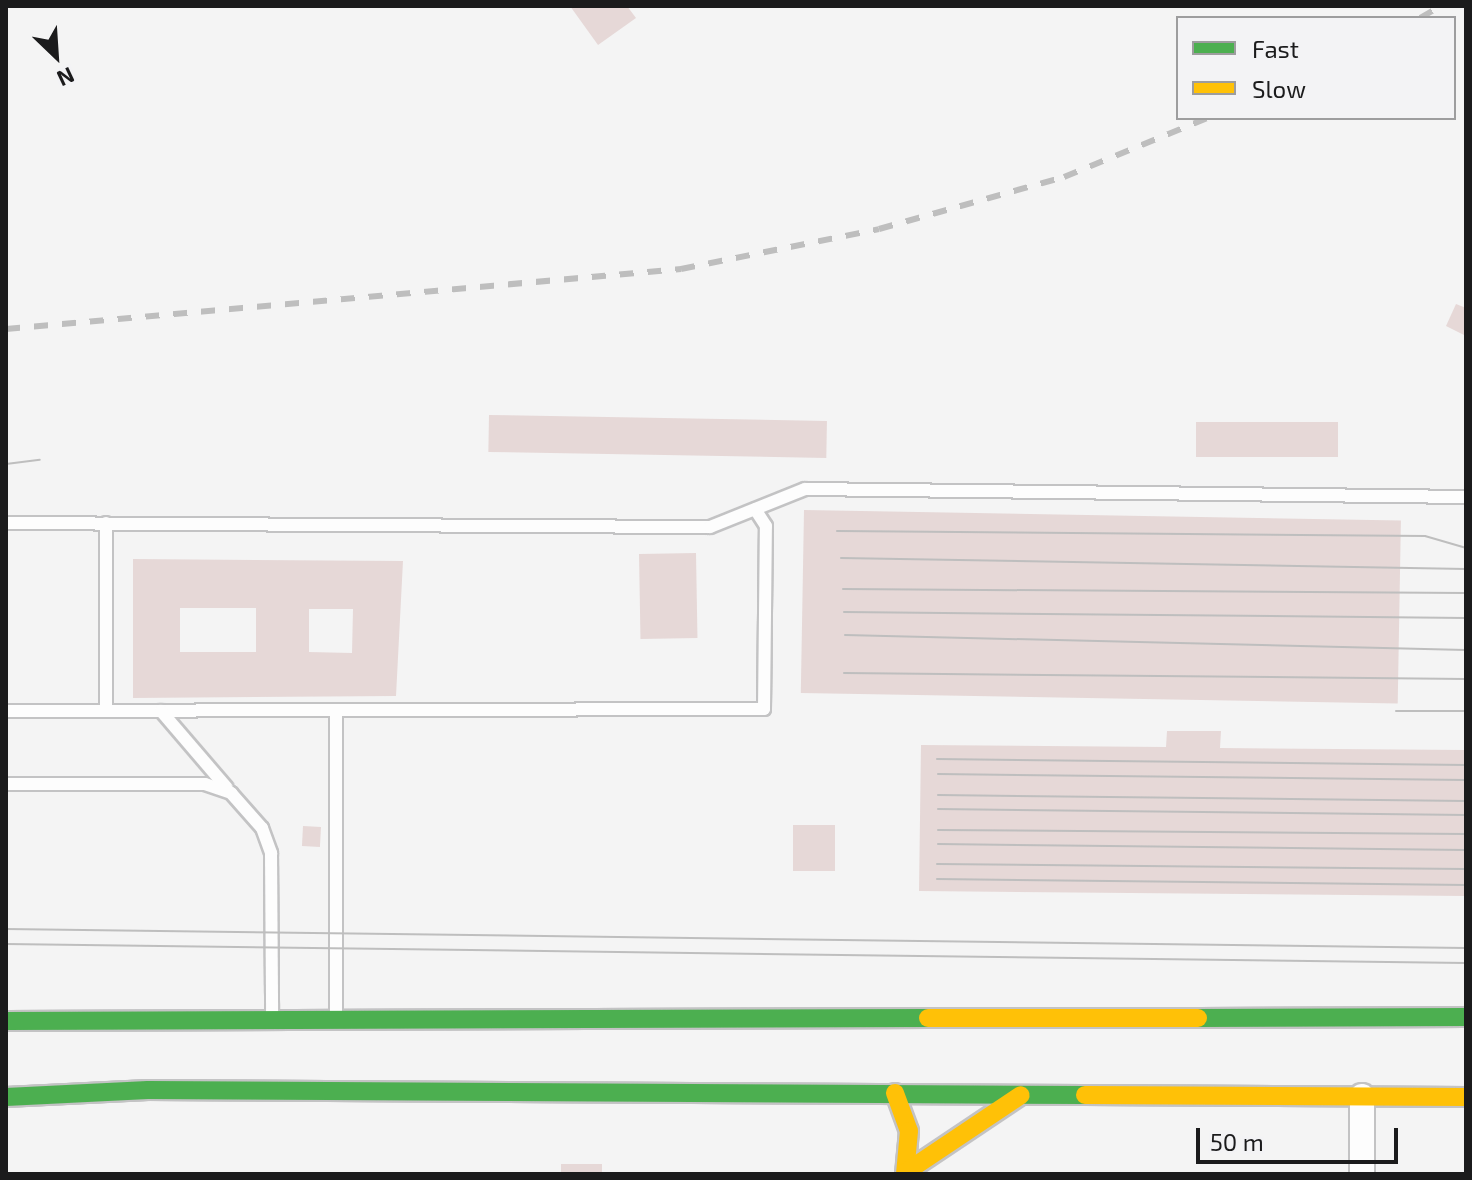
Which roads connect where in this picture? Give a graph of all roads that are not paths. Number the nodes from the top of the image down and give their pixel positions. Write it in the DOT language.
graph roads {
  1 [pos="1466,497"];
  2 [pos="755,509"];
  3 [pos="6,523"];
  4 [pos="106,523"];
  5 [pos="6,711"];
  6 [pos="106,711"];
  7 [pos="161,711"];
  8 [pos="336,712"];
  9 [pos="6,784"];
  10 [pos="231,793"];
  11 [pos="272,1016"];
  12 [pos="336,1016"];
  13 [pos="1466,1017"];
  14 [pos="6,1021"];
  15 [pos="895,1093"];
  16 [pos="1021,1095"];
  17 [pos="1362,1096"];
  18 [pos="6,1097"];
  19 [pos="1466,1097"];
  20 [pos="906,1173"];
  21 [pos="1362,1174"];
  1 -- 2 [label="lane"];
  2 -- 4 [label="lane"];
  2 -- 8 [label="lane"];
  3 -- 4 [label="lane"];
  4 -- 6 [label="lane"];
  5 -- 6 [label="lane"];
  6 -- 7 [label="lane"];
  7 -- 8 [label="lane"];
  7 -- 10 [label="lane"];
  8 -- 12 [label="lane"];
  9 -- 10 [label="lane"];
  10 -- 11 [label="lane"];
  11 -- 12 [label="main road"];
  11 -- 14 [label="main road"];
  12 -- 13 [label="main road"];
  15 -- 16 [label="main road"];
  15 -- 18 [label="main road"];
  15 -- 20 [label="main road"];
  16 -- 17 [label="main road"];
  16 -- 20 [label="main road"];
  17 -- 19 [label="main road"];
  17 -- 21 [label="street"];
}
